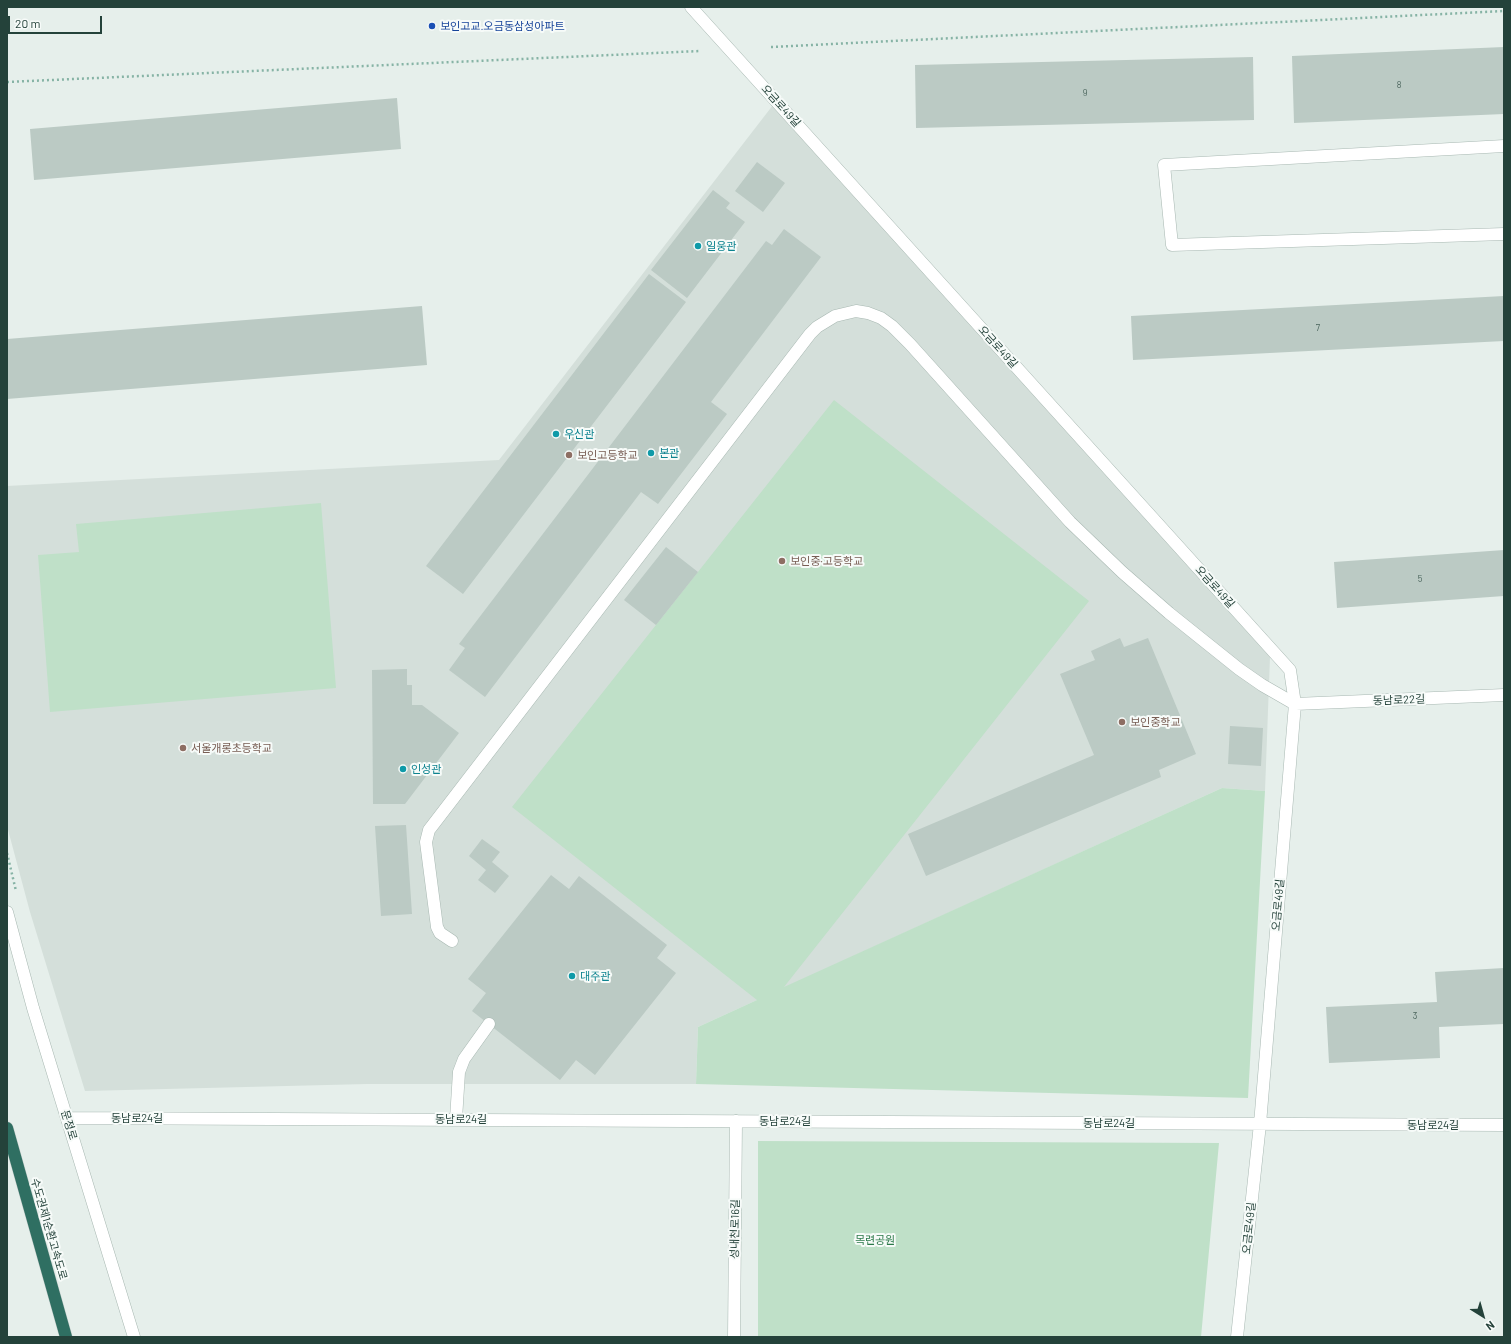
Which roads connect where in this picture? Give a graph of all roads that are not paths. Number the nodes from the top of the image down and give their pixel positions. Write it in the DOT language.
graph roads {
  1 [pos="691,7"];
  2 [pos="1504,146"];
  3 [pos="1504,234"];
  4 [pos="1504,695"];
  5 [pos="1295,704"];
  6 [pos="7,912"];
  7 [pos="452,941"];
  8 [pos="489,1024"];
  9 [pos="67,1118"];
  10 [pos="456,1119"];
  11 [pos="736,1121"];
  12 [pos="1260,1124"];
  13 [pos="1504,1125"];
  14 [pos="7,1128"];
  15 [pos="66,1337"];
  16 [pos="134,1337"];
  17 [pos="734,1337"];
  18 [pos="1237,1337"];
  1 -- 5 [label="street, 오금로49길"];
  2 -- 3 [label="street"];
  4 -- 5 [label="street, 동남로22길"];
  5 -- 7 [label="street"];
  5 -- 12 [label="street, 오금로49길"];
  6 -- 9 [label="street, 문정로"];
  8 -- 10 [label="street"];
  9 -- 10 [label="street, 동남로24길"];
  9 -- 16 [label="street, 문정로"];
  10 -- 11 [label="street, 동남로24길"];
  11 -- 12 [label="street, 동남로24길"];
  11 -- 17 [label="street, 성내천로16길"];
  12 -- 13 [label="street, 동남로24길"];
  12 -- 18 [label="street, 오금로49길"];
  14 -- 15 [label="highway, 수도권제1순환고속도로"];
}
